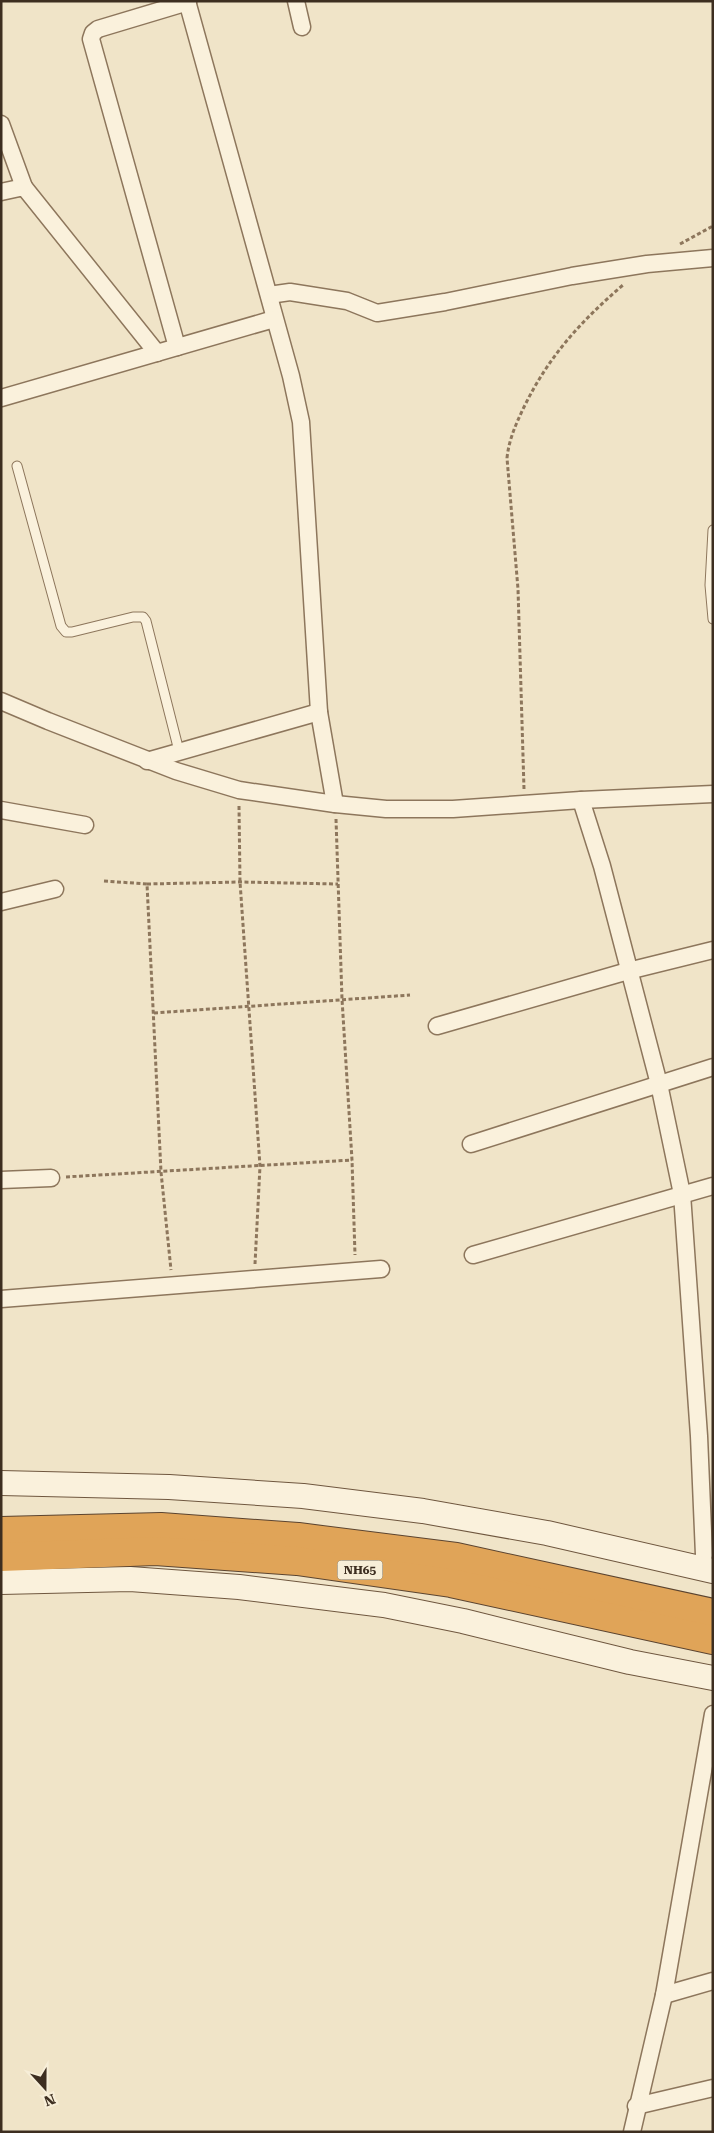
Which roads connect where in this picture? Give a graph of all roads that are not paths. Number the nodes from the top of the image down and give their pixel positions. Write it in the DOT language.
graph roads {
  1 [pos="296,1"];
  2 [pos="187,2"];
  3 [pos="302,27"];
  4 [pos="1,124"];
  5 [pos="24,186"];
  6 [pos="1,192"];
  7 [pos="713,258"];
  8 [pos="269,295"];
  9 [pos="274,319"];
  10 [pos="177,347"];
  11 [pos="157,353"];
  12 [pos="1,398"];
  13 [pos="17,466"];
  14 [pos="713,530"];
  15 [pos="713,619"];
  16 [pos="1,701"];
  17 [pos="319,712"];
  18 [pos="179,751"];
  19 [pos="147,761"];
  20 [pos="713,794"];
  21 [pos="580,800"];
  22 [pos="335,804"];
  23 [pos="1,810"];
  24 [pos="85,825"];
  25 [pos="55,889"];
  26 [pos="1,902"];
  27 [pos="713,950"];
  28 [pos="628,971"];
  29 [pos="437,1026"];
  30 [pos="713,1066"];
  31 [pos="659,1084"];
  32 [pos="471,1144"];
  33 [pos="51,1178"];
  34 [pos="1,1180"];
  35 [pos="713,1186"];
  36 [pos="682,1194"];
  37 [pos="474,1255"];
  38 [pos="381,1269"];
  39 [pos="1,1299"];
  40 [pos="1,1483"];
  41 [pos="1,1531"];
  42 [pos="1,1557"];
  43 [pos="707,1570"];
  44 [pos="1,1582"];
  45 [pos="713,1613"];
  46 [pos="713,1640"];
  47 [pos="713,1678"];
  48 [pos="713,1714"];
  49 [pos="713,1981"];
  50 [pos="664,1995"];
  51 [pos="713,2088"];
  52 [pos="636,2106"];
  53 [pos="632,2132"];
  1 -- 3 [label="street"];
  2 -- 8 [label="street"];
  2 -- 10 [label="street"];
  4 -- 5 [label="street"];
  5 -- 6 [label="street"];
  5 -- 11 [label="street"];
  7 -- 8 [label="street"];
  8 -- 9 [label="street"];
  9 -- 10 [label="street"];
  9 -- 17 [label="street"];
  10 -- 11 [label="street"];
  11 -- 12 [label="street"];
  13 -- 18 [label="lane"];
  14 -- 15 [label="lane"];
  16 -- 19 [label="street"];
  17 -- 18 [label="street"];
  17 -- 22 [label="street"];
  18 -- 19 [label="street"];
  19 -- 22 [label="street"];
  20 -- 21 [label="street"];
  21 -- 22 [label="street"];
  21 -- 28 [label="street"];
  23 -- 24 [label="street"];
  25 -- 26 [label="street"];
  27 -- 28 [label="street"];
  28 -- 29 [label="street"];
  28 -- 31 [label="street"];
  30 -- 31 [label="street"];
  31 -- 32 [label="street"];
  31 -- 36 [label="street"];
  33 -- 34 [label="street"];
  35 -- 36 [label="street"];
  36 -- 37 [label="street"];
  36 -- 43 [label="street"];
  38 -- 39 [label="street"];
  40 -- 43 [label="street"];
  41 -- 45 [label="highway, NH65"];
  42 -- 46 [label="highway, NH65"];
  44 -- 47 [label="street"];
  48 -- 50 [label="street"];
  49 -- 50 [label="street"];
  50 -- 52 [label="street"];
  51 -- 52 [label="street"];
  52 -- 53 [label="street"];
}
